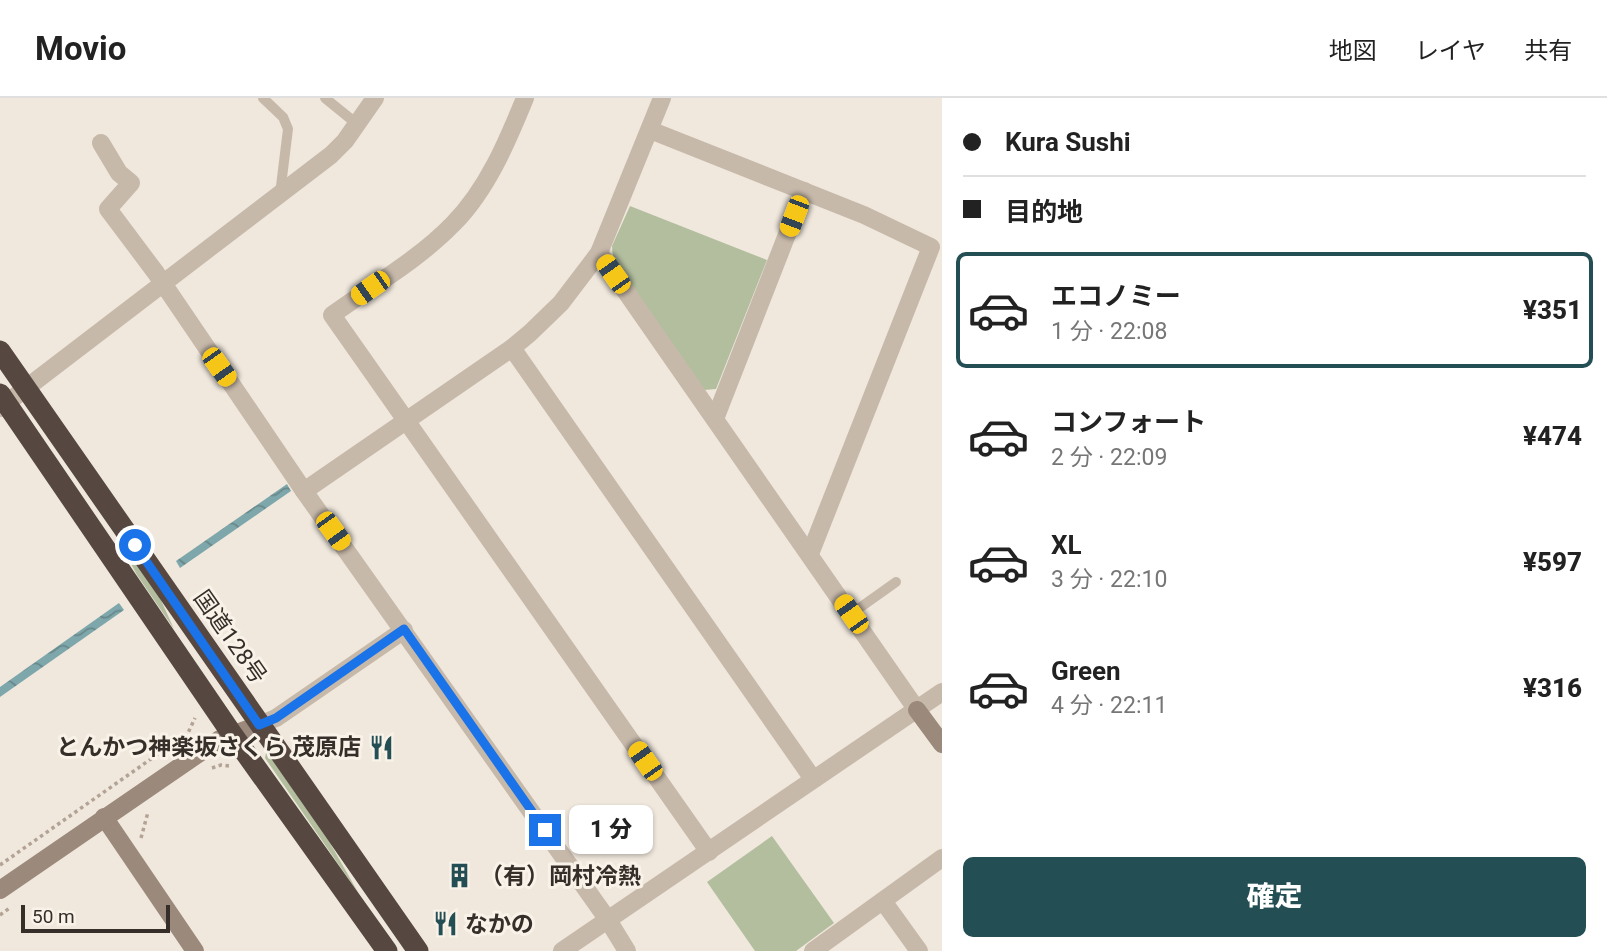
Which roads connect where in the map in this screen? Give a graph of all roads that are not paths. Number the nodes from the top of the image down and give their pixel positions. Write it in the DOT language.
graph roads {
  1 [pos="263,98"];
  2 [pos="326,98"];
  3 [pos="375,98"];
  4 [pos="525,98"];
  5 [pos="662,98"];
  6 [pos="357,124"];
  7 [pos="650,130"];
  8 [pos="101,143"];
  9 [pos="804,191"];
  10 [pos="280,194"];
  11 [pos="937,251"];
  12 [pos="598,253"];
  13 [pos="162,284"];
  14 [pos="512,348"];
  15 [pos="0,351"];
  16 [pos="26,388"];
  17 [pos="2,402"];
  18 [pos="715,419"];
  19 [pos="405,420"];
  20 [pos="304,491"];
  21 [pos="810,554"];
  22 [pos="896,582"];
  23 [pos="851,614"];
  24 [pos="404,629"];
  25 [pos="942,692"];
  26 [pos="917,710"];
  27 [pos="259,725"];
  28 [pos="232,734"];
  29 [pos="942,744"];
  30 [pos="813,779"];
  31 [pos="104,817"];
  32 [pos="709,852"];
  33 [pos="942,858"];
  34 [pos="0,890"];
  35 [pos="883,901"];
  36 [pos="608,920"];
  37 [pos="195,951"];
  38 [pos="387,951"];
  39 [pos="418,951"];
  40 [pos="562,951"];
  41 [pos="627,951"];
  42 [pos="813,951"];
  43 [pos="919,951"];
  1 -- 10 [label="lane"];
  2 -- 6 [label="lane"];
  3 -- 6 [label="street"];
  4 -- 19 [label="street"];
  5 -- 7 [label="street"];
  6 -- 10 [label="street"];
  7 -- 9 [label="street"];
  7 -- 12 [label="street"];
  8 -- 13 [label="street"];
  9 -- 11 [label="street"];
  9 -- 18 [label="street"];
  10 -- 13 [label="street"];
  11 -- 21 [label="street"];
  12 -- 14 [label="street"];
  12 -- 18 [label="street"];
  13 -- 16 [label="street"];
  13 -- 20 [label="street"];
  14 -- 19 [label="street"];
  14 -- 30 [label="street"];
  15 -- 16 [label="highway, 国道128号"];
  16 -- 17 [label="street"];
  16 -- 27 [label="highway, 国道128号"];
  17 -- 28 [label="highway"];
  18 -- 21 [label="street"];
  19 -- 20 [label="street"];
  19 -- 32 [label="street"];
  20 -- 24 [label="street"];
  21 -- 23 [label="street"];
  22 -- 23 [label="lane"];
  23 -- 26 [label="street"];
  24 -- 27 [label="street"];
  24 -- 36 [label="street"];
  25 -- 26 [label="street"];
  26 -- 29 [label="street"];
  26 -- 30 [label="street"];
  27 -- 28 [label="street"];
  27 -- 39 [label="highway, 国道128号"];
  28 -- 31 [label="street"];
  28 -- 38 [label="highway"];
  30 -- 32 [label="street"];
  31 -- 34 [label="street"];
  31 -- 37 [label="street"];
  32 -- 36 [label="street"];
  33 -- 35 [label="street"];
  35 -- 42 [label="street"];
  35 -- 43 [label="street"];
  36 -- 40 [label="street"];
  36 -- 41 [label="street"];
}
